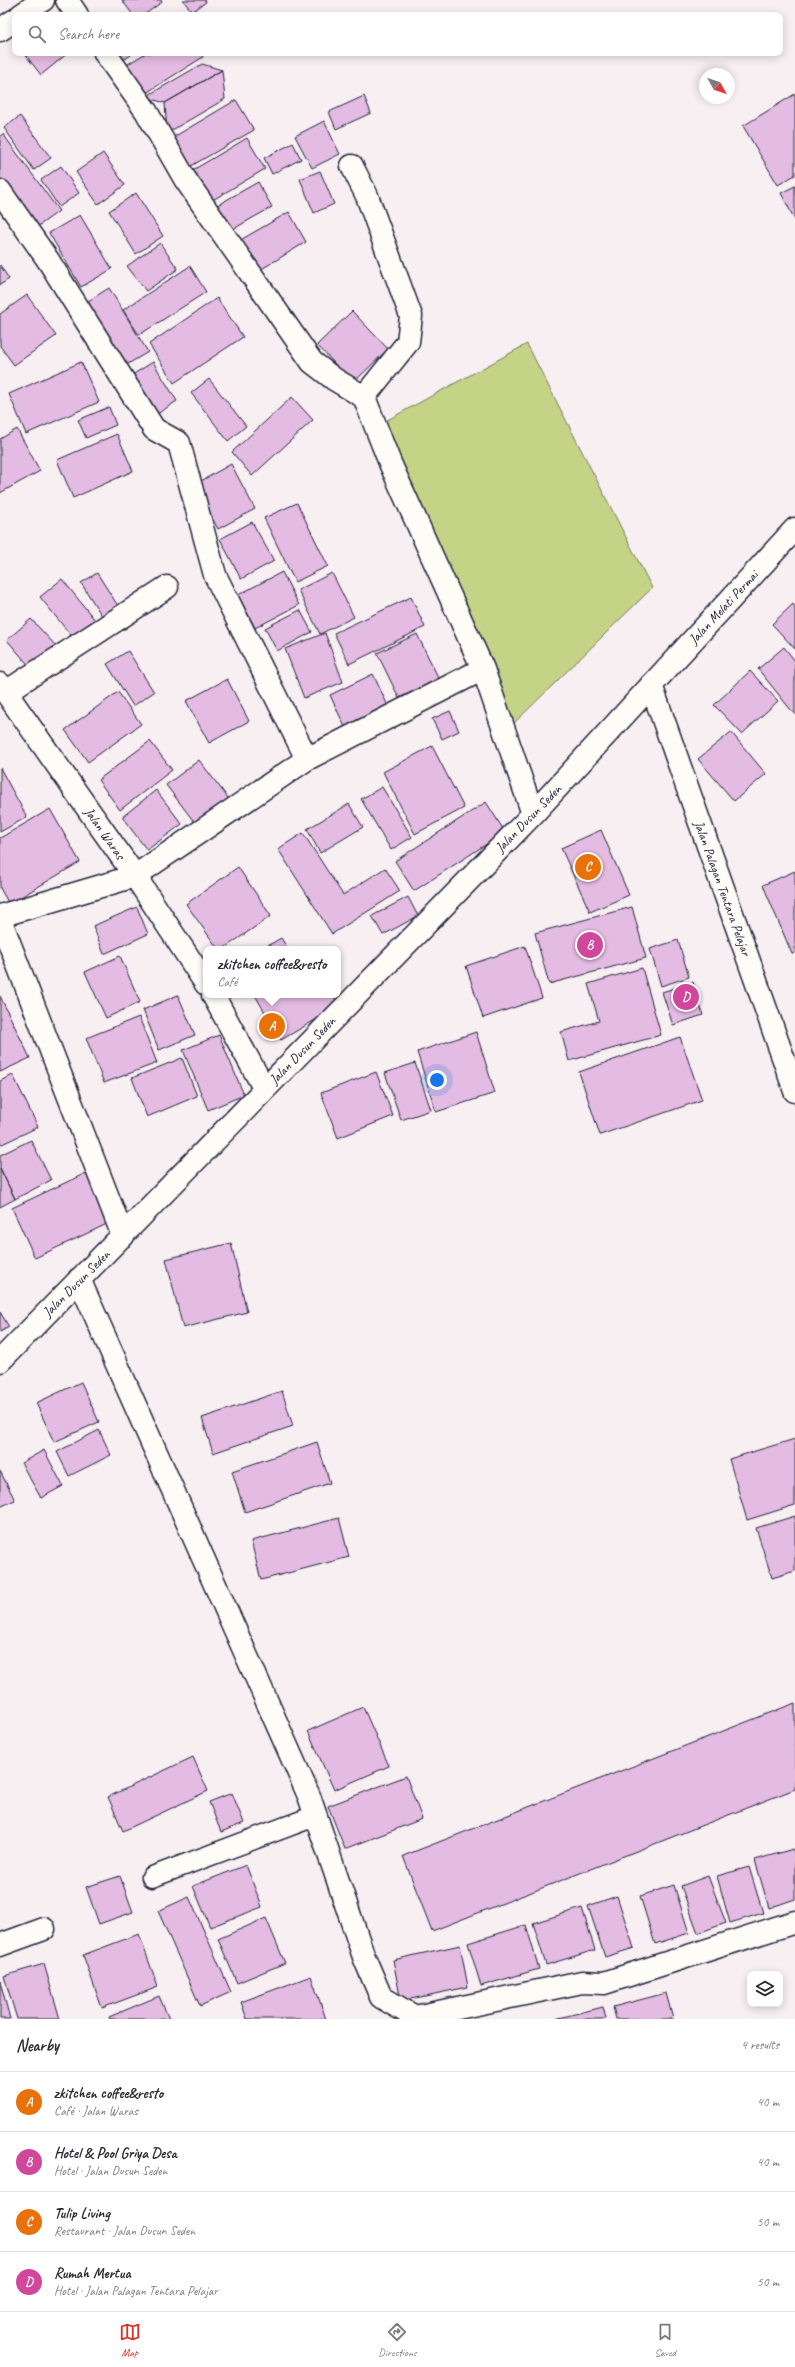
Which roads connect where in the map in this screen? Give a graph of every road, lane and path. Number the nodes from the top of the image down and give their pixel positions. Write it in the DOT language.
graph roads {
  1 [pos="43,0"];
  2 [pos="67,0"];
  3 [pos="26,12"];
  4 [pos="75,12"];
  5 [pos="12,22"];
  6 [pos="0,30"];
  7 [pos="107,56"];
  8 [pos="352,166"];
  9 [pos="0,191"];
  10 [pos="364,397"];
  11 [pos="795,529"];
  12 [pos="167,586"];
  13 [pos="483,669"];
  14 [pos="651,685"];
  15 [pos="3,688"];
  16 [pos="308,759"];
  17 [pos="533,814"];
  18 [pos="134,876"];
  19 [pos="0,916"];
  20 [pos="0,919"];
  21 [pos="203,980"];
  22 [pos="215,998"];
  23 [pos="264,1088"];
  24 [pos="795,1090"];
  25 [pos="123,1236"];
  26 [pos="79,1279"];
  27 [pos="0,1361"];
  28 [pos="315,1816"];
  29 [pos="152,1877"];
  30 [pos="795,1922"];
  31 [pos="44,1929"];
  32 [pos="0,1945"];
  1 -- 3 [label="street"];
  2 -- 4 [label="street"];
  5 -- 6 [label="street"];
  7 -- 10 [label="street"];
  8 -- 10 [label="street"];
  9 -- 16 [label="street"];
  10 -- 13 [label="street"];
  11 -- 14 [label="street, Jalan Melati Permai"];
  12 -- 15 [label="street"];
  13 -- 16 [label="street"];
  13 -- 17 [label="street"];
  14 -- 17 [label="street, Jalan Dusun Seden"];
  14 -- 24 [label="street, Jalan Palagan Tentara Pelajar"];
  15 -- 18 [label="street, Jalan Waras"];
  16 -- 18 [label="street"];
  17 -- 23 [label="street, Jalan Dusun Seden"];
  18 -- 19 [label="street"];
  18 -- 21 [label="street, Jalan Waras"];
  20 -- 25 [label="street"];
  22 -- 23 [label="street"];
  23 -- 25 [label="street, Jalan Dusun Seden"];
  25 -- 26 [label="street, Jalan Dusun Seden"];
  26 -- 27 [label="street, Jalan Dusun Seden"];
  26 -- 28 [label="street"];
  28 -- 29 [label="lane"];
  28 -- 30 [label="street"];
  31 -- 32 [label="street"];
}
